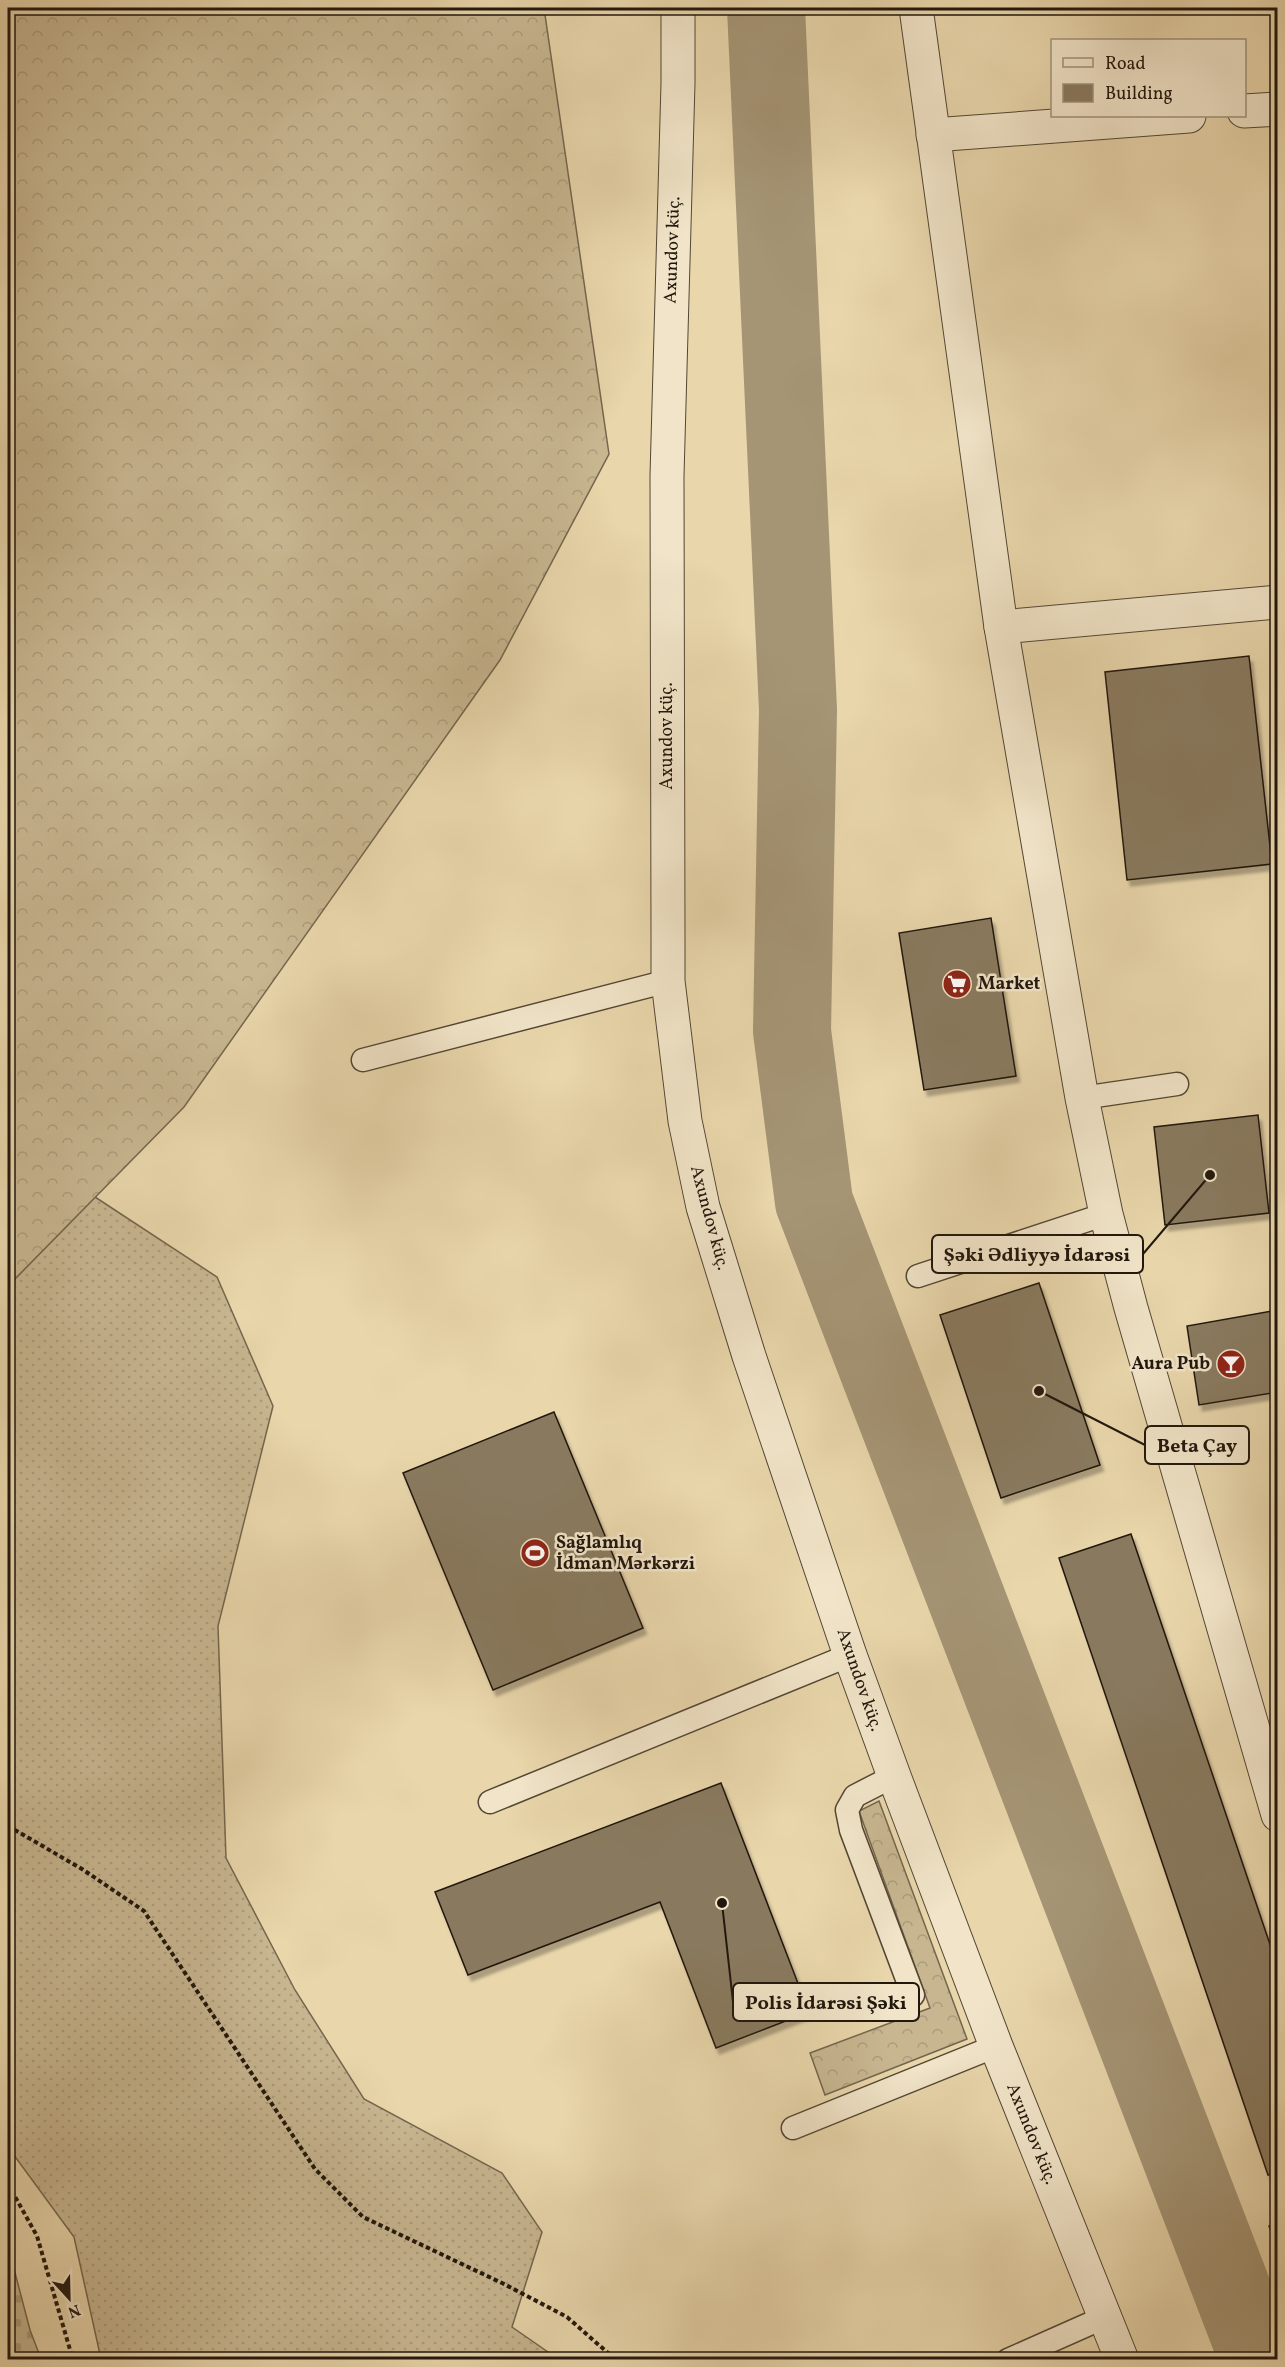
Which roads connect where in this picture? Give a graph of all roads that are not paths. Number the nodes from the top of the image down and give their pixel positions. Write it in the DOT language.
graph roads {
  1 [pos="678,8"];
  2 [pos="916,8"];
  3 [pos="1278,109"];
  4 [pos="1246,111"];
  5 [pos="1176,117"];
  6 [pos="933,135"];
  7 [pos="1278,602"];
  8 [pos="1001,627"];
  9 [pos="668,981"];
  10 [pos="363,1060"];
  11 [pos="1177,1084"];
  12 [pos="1082,1098"];
  13 [pos="1106,1214"];
  14 [pos="918,1276"];
  15 [pos="850,1655"];
  16 [pos="894,1776"];
  17 [pos="490,1802"];
  18 [pos="1278,1815"];
  19 [pos="913,1995"];
  20 [pos="996,2046"];
  21 [pos="793,2128"];
  22 [pos="1104,2317"];
  23 [pos="1008,2360"];
  24 [pos="1122,2360"];
  1 -- 9 [label="street, Axundov küç."];
  2 -- 6 [label="street"];
  3 -- 4 [label="street"];
  5 -- 6 [label="street"];
  6 -- 8 [label="street"];
  7 -- 8 [label="street"];
  8 -- 12 [label="street"];
  9 -- 10 [label="lane"];
  9 -- 15 [label="street, Axundov küç."];
  11 -- 12 [label="lane"];
  12 -- 13 [label="street"];
  13 -- 14 [label="lane"];
  13 -- 18 [label="street"];
  15 -- 16 [label="street, Axundov küç."];
  15 -- 17 [label="lane"];
  16 -- 19 [label="lane"];
  16 -- 20 [label="street, Axundov küç."];
  20 -- 21 [label="lane"];
  20 -- 22 [label="street, Axundov küç."];
  22 -- 23 [label="lane"];
  22 -- 24 [label="street, Axundov küç."];
}
